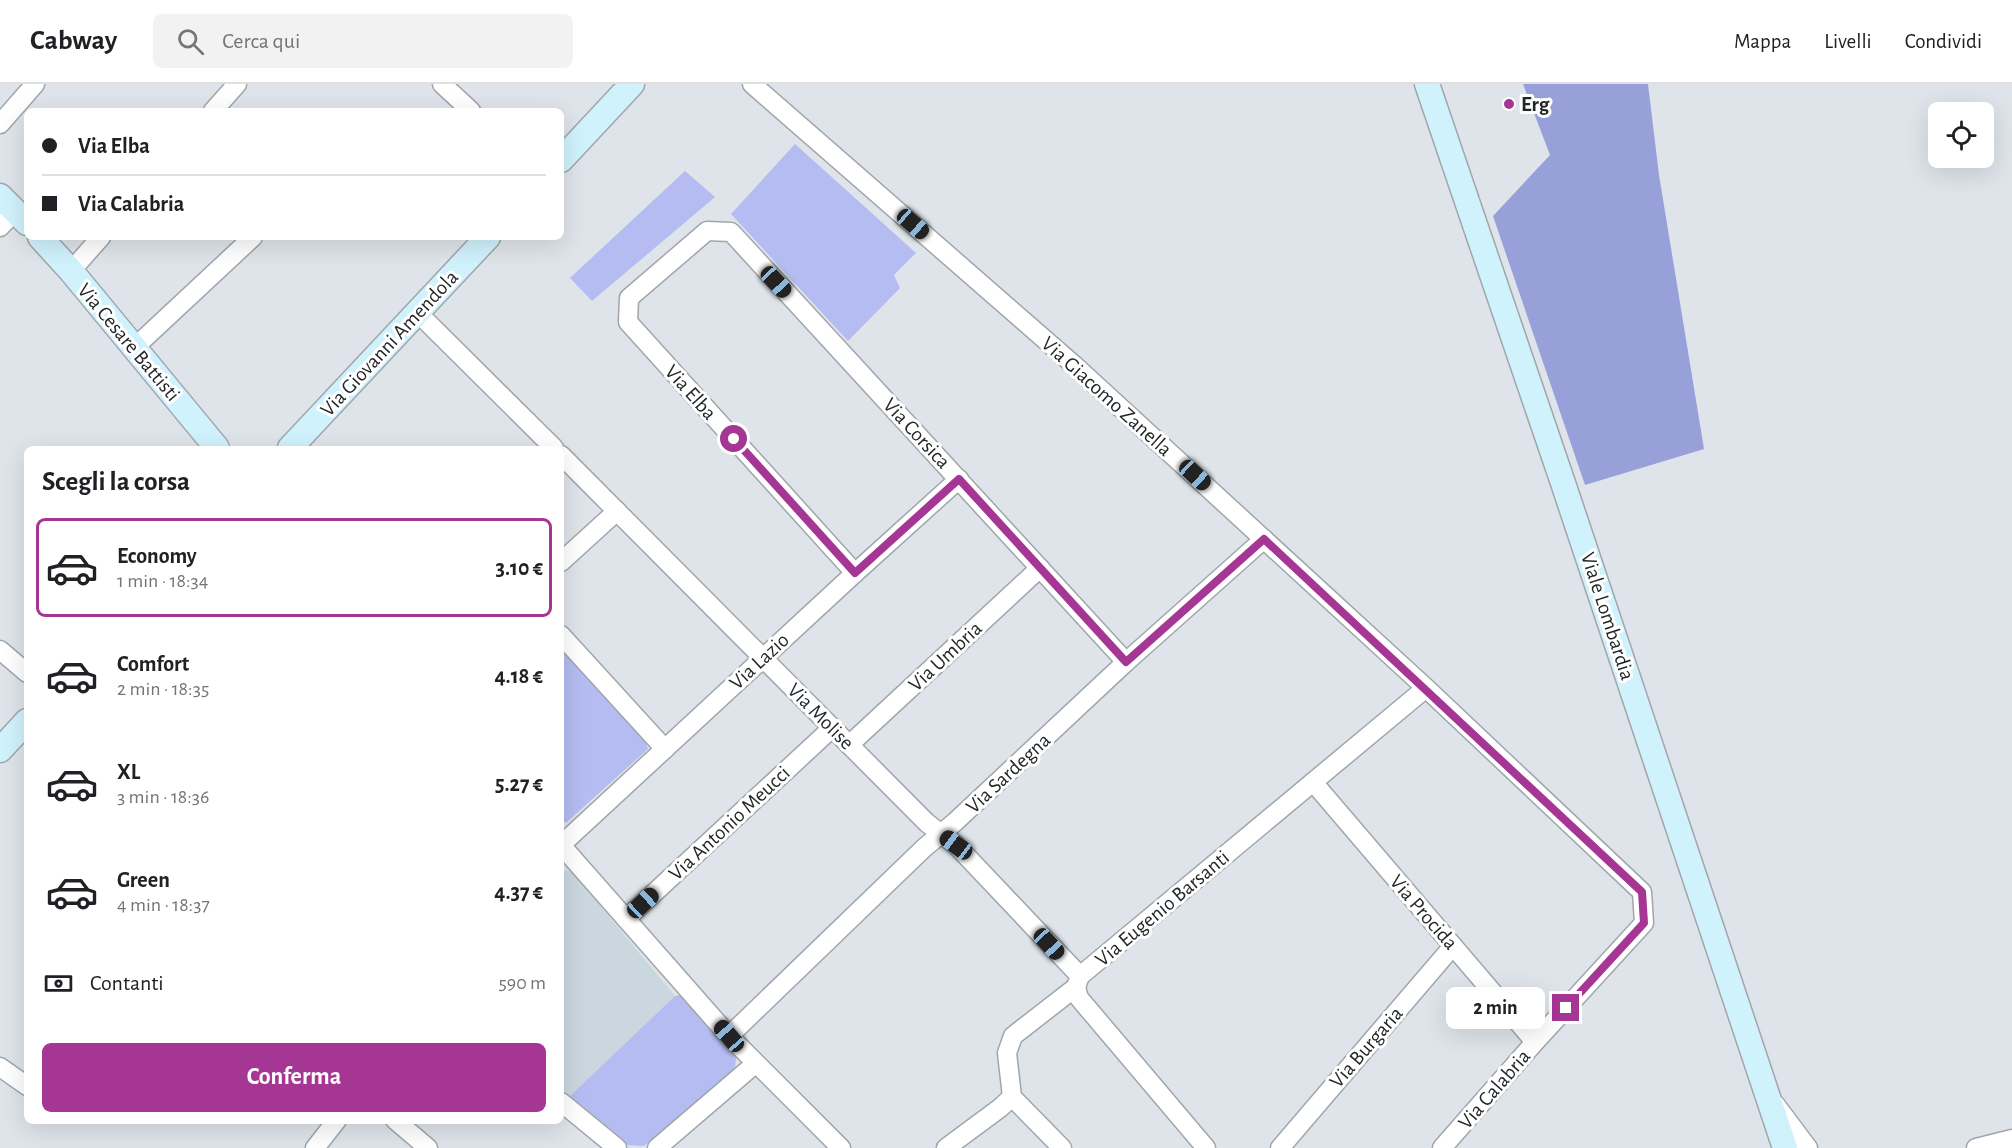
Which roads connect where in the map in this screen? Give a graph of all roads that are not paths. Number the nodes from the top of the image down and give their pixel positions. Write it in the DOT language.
graph roads {
  1 [pos="35,84"];
  2 [pos="237,84"];
  3 [pos="442,84"];
  4 [pos="632,84"];
  5 [pos="752,84"];
  6 [pos="1427,84"];
  7 [pos="216,108"];
  8 [pos="468,108"];
  9 [pos="0,124"];
  10 [pos="564,157"];
  11 [pos="731,232"];
  12 [pos="43,240"];
  13 [pos="98,240"];
  14 [pos="250,240"];
  15 [pos="485,240"];
  16 [pos="70,271"];
  17 [pos="417,312"];
  18 [pos="134,348"];
  19 [pos="215,446"];
  20 [pos="292,446"];
  21 [pos="552,446"];
  22 [pos="564,458"];
  23 [pos="959,479"];
  24 [pos="617,511"];
  25 [pos="1264,539"];
  26 [pos="564,559"];
  27 [pos="1040,568"];
  28 [pos="855,573"];
  29 [pos="564,638"];
  30 [pos="0,650"];
  31 [pos="763,658"];
  32 [pos="1126,662"];
  33 [pos="24,670"];
  34 [pos="1426,688"];
  35 [pos="24,724"];
  36 [pos="832,728"];
  37 [pos="849,745"];
  38 [pos="665,749"];
  39 [pos="0,750"];
  40 [pos="1313,782"];
  41 [pos="941,834"];
  42 [pos="564,842"];
  43 [pos="564,848"];
  44 [pos="626,919"];
  45 [pos="1644,923"];
  46 [pos="1453,946"];
  47 [pos="1078,981"];
  48 [pos="729,1036"];
  49 [pos="1535,1042"];
  50 [pos="755,1064"];
  51 [pos="0,1067"];
  52 [pos="24,1084"];
  53 [pos="1768,1095"];
  54 [pos="1012,1097"];
  55 [pos="564,1104"];
  56 [pos="334,1124"];
  57 [pos="400,1124"];
  58 [pos="2012,1139"];
  59 [pos="315,1148"];
  60 [pos="428,1148"];
  61 [pos="617,1148"];
  62 [pos="657,1148"];
  63 [pos="841,1148"];
  64 [pos="946,1148"];
  65 [pos="1062,1148"];
  66 [pos="1206,1148"];
  67 [pos="1280,1148"];
  68 [pos="1443,1148"];
  69 [pos="1785,1148"];
  70 [pos="1808,1148"];
  71 [pos="1976,1148"];
  1 -- 9 [label="street"];
  2 -- 7 [label="street"];
  3 -- 8 [label="street"];
  4 -- 10 [label="main road"];
  5 -- 25 [label="street, Via Giacomo Zanella"];
  6 -- 53 [label="main road, Viale Lombardia"];
  11 -- 23 [label="street, Via Corsica"];
  11 -- 28 [label="street, Via Elba"];
  12 -- 16 [label="main road, Via Cesare Battisti"];
  13 -- 16 [label="street"];
  14 -- 18 [label="street"];
  15 -- 17 [label="main road, Via Giovanni Amendola"];
  16 -- 18 [label="main road, Via Cesare Battisti"];
  17 -- 20 [label="main road, Via Giovanni Amendola"];
  17 -- 21 [label="street"];
  18 -- 19 [label="main road, Via Cesare Battisti"];
  22 -- 24 [label="street, Via Molise"];
  23 -- 27 [label="street, Via Corsica"];
  23 -- 28 [label="street, Via Lazio"];
  24 -- 26 [label="street"];
  24 -- 31 [label="street, Via Molise"];
  25 -- 32 [label="street, Via Sardegna"];
  25 -- 34 [label="street, Via Giacomo Zanella"];
  27 -- 32 [label="street, Via Corsica"];
  27 -- 37 [label="street, Via Umbria"];
  28 -- 31 [label="street, Via Lazio"];
  29 -- 38 [label="street"];
  30 -- 33 [label="street"];
  31 -- 36 [label="street, Via Molise"];
  31 -- 38 [label="street, Via Lazio"];
  32 -- 41 [label="street, Via Sardegna"];
  34 -- 40 [label="street, Via Eugenio Barsanti"];
  34 -- 45 [label="street, Via Giacomo Zanella"];
  35 -- 39 [label="main road"];
  36 -- 37 [label="street, Via Molise"];
  36 -- 44 [label="street, Via Antonio Meucci"];
  37 -- 41 [label="street, Via Molise"];
  38 -- 42 [label="street, Via Lazio"];
  40 -- 46 [label="street, Via Procida"];
  40 -- 47 [label="street, Via Eugenio Barsanti"];
  41 -- 47 [label="street, Via Molise"];
  41 -- 48 [label="street, Via Sardegna"];
  43 -- 44 [label="street"];
  44 -- 48 [label="street"];
  45 -- 49 [label="street, Via Calabria"];
  46 -- 49 [label="street, Via Procida"];
  46 -- 67 [label="street, Via Burgaria"];
  47 -- 54 [label="street, Via Eugenio Barsanti"];
  47 -- 66 [label="street, Via Molise"];
  48 -- 50 [label="street"];
  49 -- 68 [label="street, Via Calabria"];
  50 -- 62 [label="street"];
  50 -- 63 [label="street"];
  51 -- 52 [label="street"];
  53 -- 69 [label="main road, Viale Lombardia"];
  53 -- 70 [label="street"];
  54 -- 64 [label="street"];
  54 -- 65 [label="street"];
  55 -- 61 [label="street"];
  56 -- 59 [label="street"];
  57 -- 60 [label="street"];
  58 -- 71 [label="street"];
}
